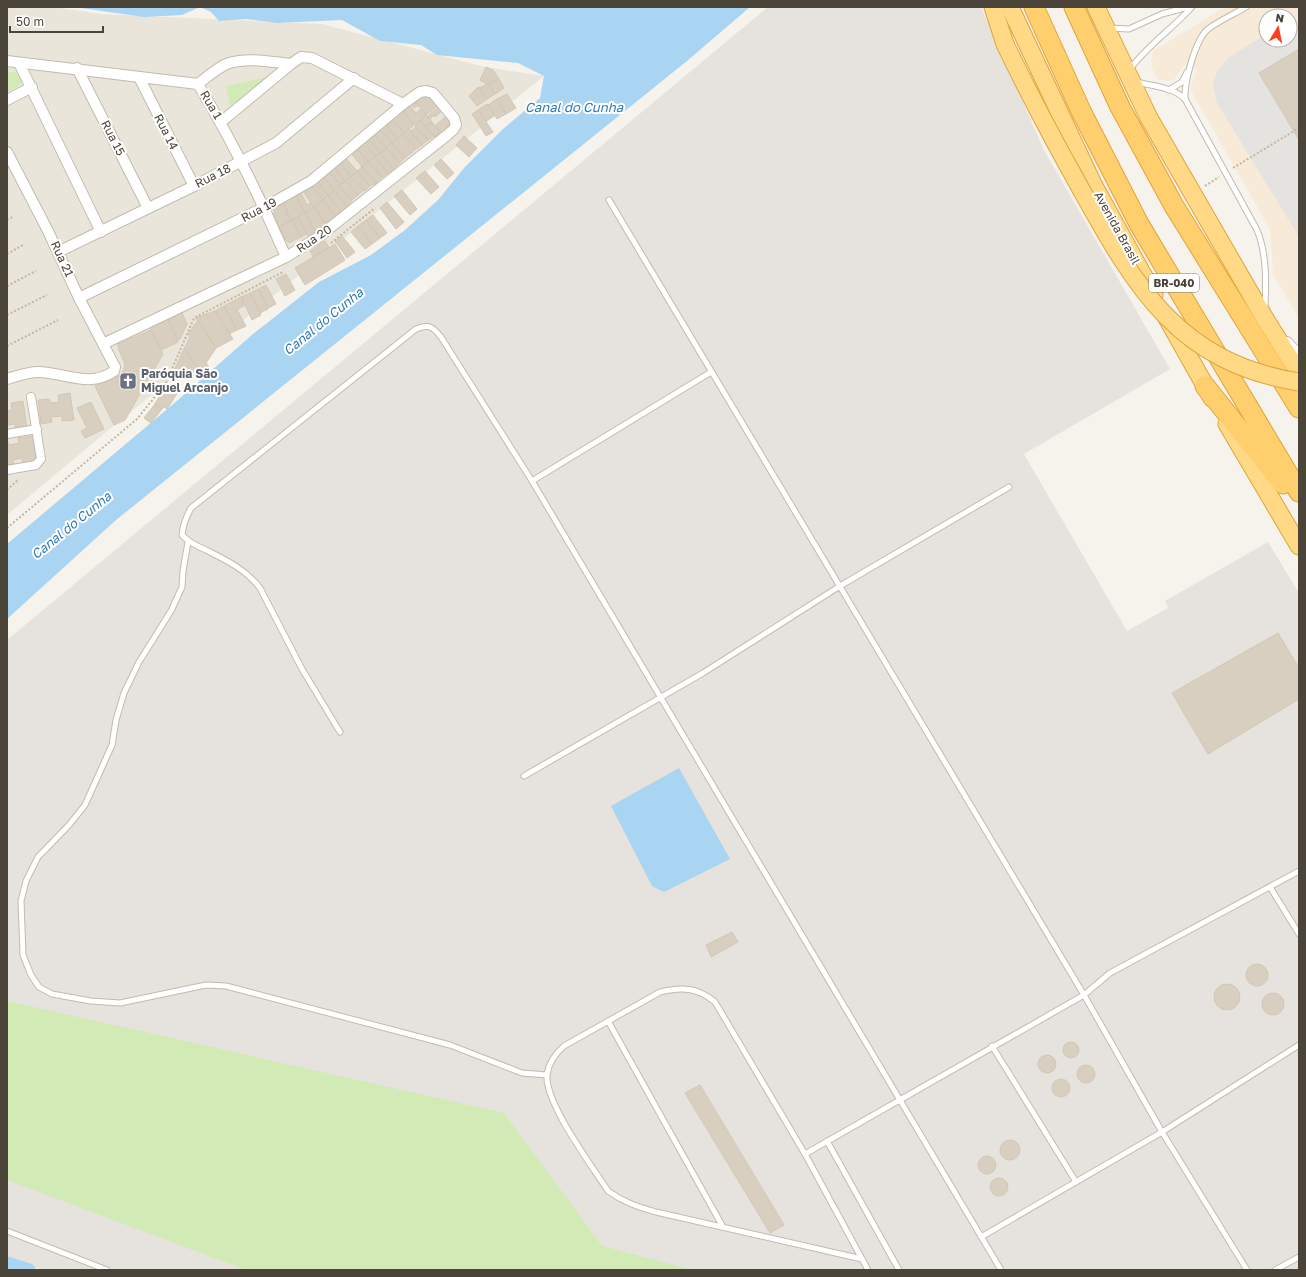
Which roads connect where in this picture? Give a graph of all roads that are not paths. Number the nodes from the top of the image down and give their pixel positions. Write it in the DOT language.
graph roads {
  1 [pos="993,7"];
  2 [pos="1010,7"];
  3 [pos="1034,7"];
  4 [pos="1074,7"];
  5 [pos="1096,7"];
  6 [pos="1188,7"];
  7 [pos="1192,7"];
  8 [pos="1246,7"];
  9 [pos="1105,27"];
  10 [pos="7,61"];
  11 [pos="19,63"];
  12 [pos="291,64"];
  13 [pos="1191,66"];
  14 [pos="77,68"];
  15 [pos="138,77"];
  16 [pos="1129,77"];
  17 [pos="354,78"];
  18 [pos="198,84"];
  19 [pos="32,87"];
  20 [pos="1169,90"];
  21 [pos="420,92"];
  22 [pos="1185,99"];
  23 [pos="7,100"];
  24 [pos="403,104"];
  25 [pos="221,122"];
  26 [pos="7,152"];
  27 [pos="241,162"];
  28 [pos="194,186"];
  29 [pos="609,200"];
  30 [pos="264,207"];
  31 [pos="148,208"];
  32 [pos="101,232"];
  33 [pos="58,252"];
  34 [pos="286,257"];
  35 [pos="79,298"];
  36 [pos="1264,317"];
  37 [pos="103,344"];
  38 [pos="1299,354"];
  39 [pos="711,372"];
  40 [pos="1299,373"];
  41 [pos="7,379"];
  42 [pos="1299,382"];
  43 [pos="1205,386"];
  44 [pos="31,397"];
  45 [pos="1299,408"];
  46 [pos="37,429"];
  47 [pos="7,434"];
  48 [pos="7,470"];
  49 [pos="532,481"];
  50 [pos="1008,487"];
  51 [pos="1299,492"];
  52 [pos="1299,504"];
  53 [pos="188,542"];
  54 [pos="1299,546"];
  55 [pos="840,586"];
  56 [pos="660,698"];
  57 [pos="340,732"];
  58 [pos="524,776"];
  59 [pos="1299,871"];
  60 [pos="1270,887"];
  61 [pos="1299,934"];
  62 [pos="1084,995"];
  63 [pos="608,1021"];
  64 [pos="1299,1045"];
  65 [pos="992,1046"];
  66 [pos="547,1075"];
  67 [pos="898,1099"];
  68 [pos="1162,1132"];
  69 [pos="827,1141"];
  70 [pos="805,1154"];
  71 [pos="1076,1182"];
  72 [pos="723,1227"];
  73 [pos="7,1231"];
  74 [pos="981,1237"];
  75 [pos="1299,1257"];
  76 [pos="862,1259"];
  77 [pos="107,1270"];
  78 [pos="868,1270"];
  79 [pos="899,1270"];
  80 [pos="1001,1270"];
  81 [pos="1247,1270"];
  82 [pos="1275,1270"];
  1 -- 42 [label="highway, bridge"];
  2 -- 43 [label="highway, Avenida Brasil"];
  3 -- 51 [label="highway, Avenida Brasil / BR-040"];
  4 -- 45 [label="highway, BR-040"];
  5 -- 9 [label="highway"];
  6 -- 9 [label="lane"];
  7 -- 16 [label="lane"];
  8 -- 13 [label="lane"];
  9 -- 16 [label="highway"];
  10 -- 11 [label="street, Rua 1"];
  11 -- 14 [label="street, Rua 1"];
  11 -- 19 [label="street"];
  12 -- 17 [label="street"];
  12 -- 18 [label="street"];
  12 -- 25 [label="street"];
  13 -- 20 [label="lane"];
  13 -- 22 [label="lane"];
  14 -- 15 [label="street, Rua 1"];
  14 -- 31 [label="street, Rua 15"];
  15 -- 18 [label="street, Rua 1"];
  15 -- 28 [label="street, Rua 14"];
  16 -- 20 [label="lane"];
  16 -- 36 [label="highway"];
  17 -- 24 [label="street"];
  17 -- 27 [label="street, Rua 18"];
  18 -- 25 [label="street, Rua 1"];
  19 -- 23 [label="street"];
  19 -- 32 [label="street"];
  20 -- 22 [label="lane"];
  21 -- 24 [label="street, Rua 19"];
  21 -- 34 [label="street, Rua 20"];
  22 -- 36 [label="lane"];
  24 -- 30 [label="street, Rua 19"];
  25 -- 27 [label="street, Rua 1"];
  26 -- 33 [label="street, Rua 21"];
  27 -- 28 [label="street, Rua 18"];
  27 -- 30 [label="street, Rua 1"];
  28 -- 31 [label="street, Rua 18"];
  29 -- 39 [label="lane"];
  30 -- 34 [label="street, Rua 1"];
  30 -- 35 [label="street, Rua 19"];
  31 -- 32 [label="street, Rua 18"];
  32 -- 33 [label="street, Rua 18"];
  33 -- 35 [label="street, Rua 21"];
  34 -- 37 [label="street, Rua 20"];
  35 -- 37 [label="street, Rua 21"];
  36 -- 38 [label="street"];
  36 -- 40 [label="highway"];
  37 -- 41 [label="street, Rua 21"];
  39 -- 49 [label="lane"];
  39 -- 55 [label="lane"];
  43 -- 52 [label="highway"];
  43 -- 54 [label="highway, Avenida Brasil"];
  44 -- 46 [label="street"];
  46 -- 47 [label="street"];
  46 -- 48 [label="street"];
  49 -- 53 [label="lane"];
  49 -- 56 [label="lane"];
  50 -- 55 [label="lane"];
  53 -- 57 [label="lane"];
  53 -- 66 [label="lane"];
  55 -- 56 [label="lane"];
  55 -- 62 [label="lane"];
  56 -- 58 [label="lane"];
  56 -- 67 [label="lane"];
  59 -- 60 [label="lane"];
  60 -- 61 [label="lane"];
  60 -- 62 [label="lane"];
  62 -- 65 [label="lane"];
  62 -- 68 [label="lane"];
  63 -- 66 [label="lane"];
  63 -- 70 [label="lane"];
  63 -- 72 [label="lane"];
  64 -- 68 [label="lane"];
  65 -- 67 [label="lane"];
  65 -- 71 [label="lane"];
  66 -- 72 [label="lane"];
  67 -- 69 [label="lane"];
  67 -- 74 [label="lane"];
  68 -- 71 [label="lane"];
  68 -- 81 [label="lane"];
  69 -- 70 [label="lane"];
  69 -- 79 [label="lane"];
  70 -- 76 [label="lane"];
  71 -- 74 [label="lane"];
  72 -- 76 [label="lane"];
  73 -- 77 [label="lane"];
  74 -- 80 [label="lane"];
  75 -- 82 [label="lane"];
  76 -- 78 [label="lane"];
}
